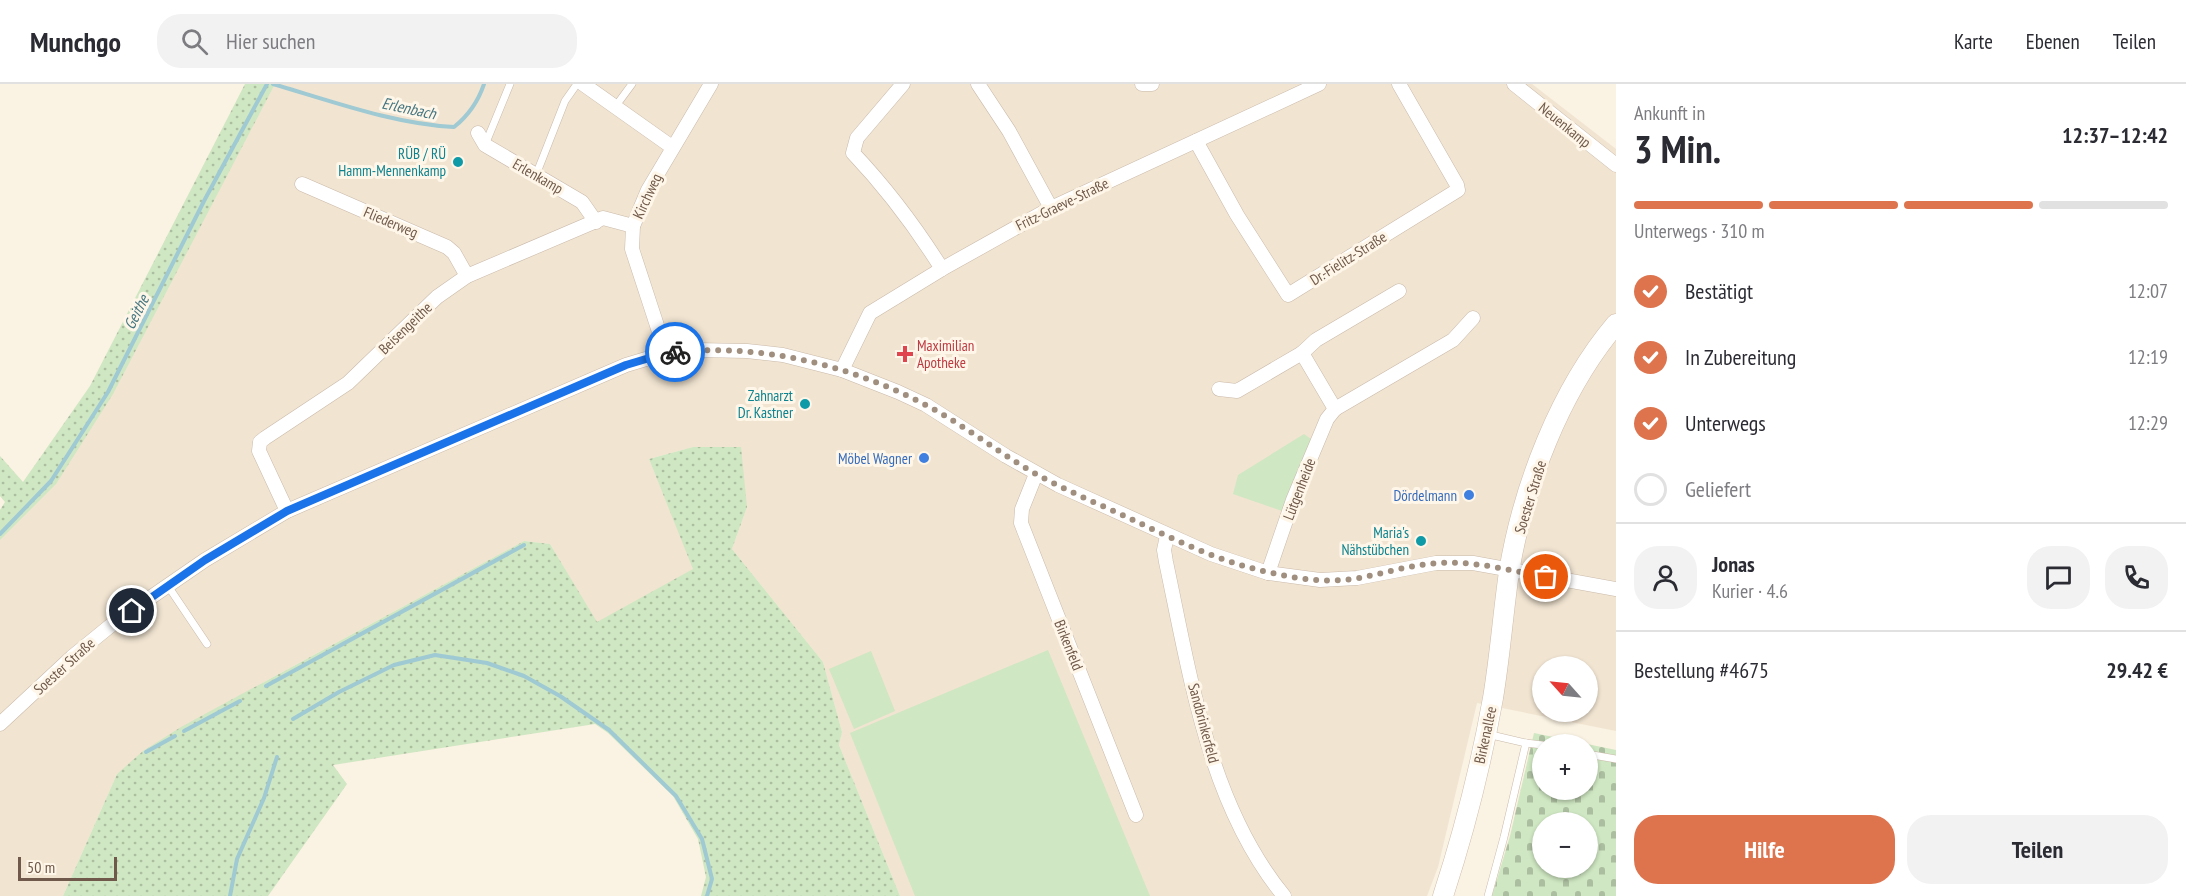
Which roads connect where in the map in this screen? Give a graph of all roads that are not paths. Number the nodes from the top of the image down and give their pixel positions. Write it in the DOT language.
graph roads {
  1 [pos="510,84"];
  2 [pos="577,84"];
  3 [pos="583,84"];
  4 [pos="632,84"];
  5 [pos="711,84"];
  6 [pos="903,84"];
  7 [pos="978,84"];
  8 [pos="1142,84"];
  9 [pos="1152,84"];
  10 [pos="1319,84"];
  11 [pos="1400,84"];
  12 [pos="1514,84"];
  13 [pos="615,107"];
  14 [pos="481,139"];
  15 [pos="1196,141"];
  16 [pos="672,147"];
  17 [pos="1616,165"];
  18 [pos="536,175"];
  19 [pos="302,184"];
  20 [pos="1051,208"];
  21 [pos="596,222"];
  22 [pos="633,226"];
  23 [pos="942,269"];
  24 [pos="467,276"];
  25 [pos="1399,291"];
  26 [pos="1473,318"];
  27 [pos="1616,324"];
  28 [pos="1302,352"];
  29 [pos="666,353"];
  30 [pos="842,370"];
  31 [pos="1219,389"];
  32 [pos="1335,409"];
  33 [pos="1036,474"];
  34 [pos="287,511"];
  35 [pos="1167,536"];
  36 [pos="1510,570"];
  37 [pos="1268,573"];
  38 [pos="168,586"];
  39 [pos="1616,589"];
  40 [pos="207,644"];
  41 [pos="0,724"];
  42 [pos="1485,733"];
  43 [pos="1526,743"];
  44 [pos="1532,744"];
  45 [pos="1598,756"];
  46 [pos="1616,759"];
  47 [pos="1136,814"];
  48 [pos="1284,896"];
  49 [pos="1443,896"];
  50 [pos="1488,896"];
  1 -- 14 [label="lane"];
  2 -- 18 [label="lane"];
  3 -- 13 [label="street"];
  4 -- 13 [label="lane"];
  5 -- 16 [label="street, Kirchweg"];
  6 -- 23 [label="street"];
  7 -- 20 [label="street"];
  8 -- 9 [label="street"];
  10 -- 15 [label="street, Fritz-Graeve-Straße"];
  11 -- 15 [label="street, Dr.-Fielitz-Straße"];
  12 -- 17 [label="street, Neuenkamp"];
  13 -- 16 [label="street"];
  14 -- 18 [label="street, Erlenkamp"];
  15 -- 20 [label="street, Fritz-Graeve-Straße"];
  16 -- 22 [label="street, Kirchweg"];
  18 -- 21 [label="street, Erlenkamp"];
  19 -- 24 [label="street, Fliederweg"];
  20 -- 23 [label="street, Fritz-Graeve-Straße"];
  21 -- 22 [label="street, Beisengeithe"];
  21 -- 24 [label="street, Beisengeithe"];
  22 -- 29 [label="street, Kirchweg"];
  23 -- 30 [label="street, Fritz-Graeve-Straße"];
  24 -- 34 [label="street, Beisengeithe"];
  25 -- 28 [label="street"];
  26 -- 32 [label="street, Lütgenheide"];
  27 -- 36 [label="main road, Soester Straße"];
  28 -- 31 [label="street"];
  28 -- 32 [label="street"];
  29 -- 30 [label="street, Soester Straße"];
  29 -- 34 [label="street, Soester Straße"];
  30 -- 33 [label="street, Soester Straße"];
  32 -- 37 [label="street, Lütgenheide"];
  33 -- 35 [label="street, Soester Straße"];
  33 -- 47 [label="street, Birkenfeld"];
  34 -- 38 [label="street, Soester Straße"];
  35 -- 37 [label="street, Soester Straße"];
  35 -- 48 [label="street, Sandbrinkerfeld"];
  36 -- 37 [label="street, Soester Straße"];
  36 -- 39 [label="street"];
  36 -- 42 [label="main road, Birkenallee"];
  38 -- 40 [label="lane"];
  38 -- 41 [label="street, Soester Straße"];
  42 -- 43 [label="lane"];
  42 -- 49 [label="main road, Birkenallee"];
  43 -- 44 [label="lane"];
  43 -- 50 [label="lane"];
  45 -- 46 [label="lane"];
}
